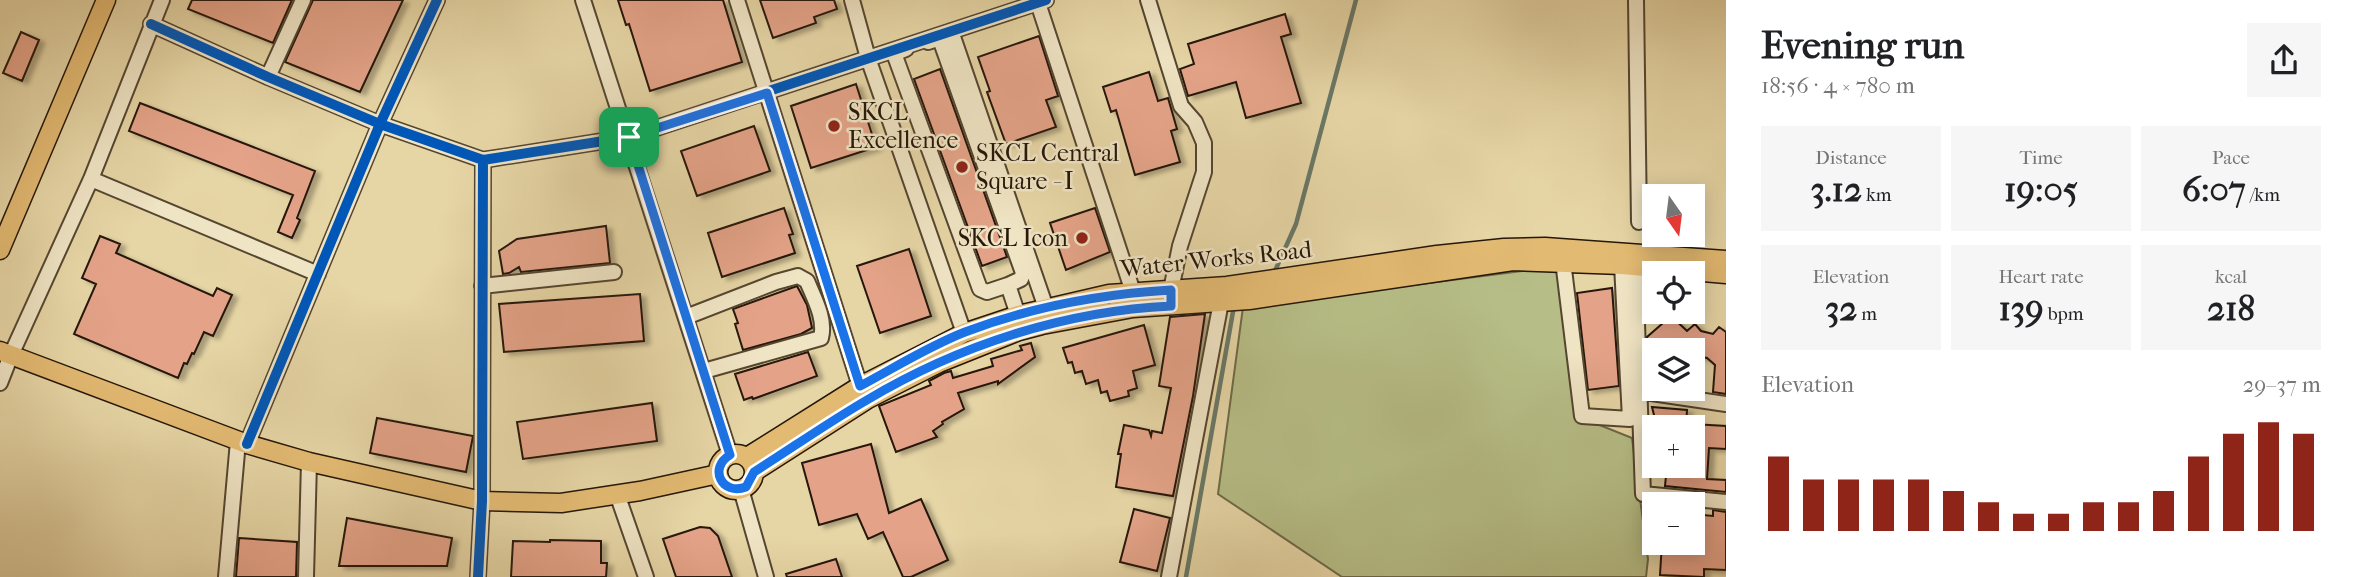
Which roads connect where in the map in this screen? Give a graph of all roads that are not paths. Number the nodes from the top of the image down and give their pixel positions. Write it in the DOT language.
graph roads {
  1 [pos="106,0"];
  2 [pos="162,0"];
  3 [pos="303,0"];
  4 [pos="437,0"];
  5 [pos="583,0"];
  6 [pos="737,0"];
  7 [pos="852,0"];
  8 [pos="1148,0"];
  9 [pos="1636,0"];
  10 [pos="1041,1"];
  11 [pos="151,24"];
  12 [pos="951,31"];
  13 [pos="869,58"];
  14 [pos="268,77"];
  15 [pos="767,93"];
  16 [pos="380,124"];
  17 [pos="629,137"];
  18 [pos="483,160"];
  19 [pos="91,179"];
  20 [pos="1639,222"];
  21 [pos="0,250"];
  22 [pos="1726,260"];
  23 [pos="1563,261"];
  24 [pos="1629,266"];
  25 [pos="614,272"];
  26 [pos="318,274"];
  27 [pos="1726,274"];
  28 [pos="1008,285"];
  29 [pos="482,286"];
  30 [pos="1249,291"];
  31 [pos="1133,292"];
  32 [pos="1224,297"];
  33 [pos="1171,298"];
  34 [pos="1046,308"];
  35 [pos="1018,315"];
  36 [pos="686,317"];
  37 [pos="964,332"];
  38 [pos="5,353"];
  39 [pos="936,355"];
  40 [pos="704,371"];
  41 [pos="0,383"];
  42 [pos="860,386"];
  43 [pos="1638,391"];
  44 [pos="1726,404"];
  45 [pos="243,442"];
  46 [pos="744,461"];
  47 [pos="309,462"];
  48 [pos="718,474"];
  49 [pos="741,489"];
  50 [pos="617,494"];
  51 [pos="482,501"];
  52 [pos="1726,502"];
  53 [pos="226,577"];
  54 [pos="306,577"];
  55 [pos="478,577"];
  56 [pos="646,577"];
  57 [pos="766,577"];
  58 [pos="1169,577"];
  1 -- 21 [label="main road"];
  2 -- 11 [label="street"];
  3 -- 14 [label="street"];
  4 -- 16 [label="street"];
  5 -- 17 [label="street"];
  6 -- 15 [label="street"];
  7 -- 13 [label="street"];
  8 -- 33 [label="street"];
  9 -- 20 [label="street"];
  10 -- 12 [label="street"];
  10 -- 31 [label="street"];
  11 -- 14 [label="street"];
  11 -- 19 [label="street"];
  12 -- 13 [label="street"];
  12 -- 34 [label="street"];
  13 -- 15 [label="street"];
  13 -- 37 [label="street"];
  14 -- 16 [label="street"];
  15 -- 17 [label="street"];
  15 -- 42 [label="street"];
  16 -- 18 [label="street"];
  16 -- 26 [label="street"];
  17 -- 18 [label="street"];
  17 -- 36 [label="street"];
  18 -- 29 [label="street"];
  19 -- 26 [label="street"];
  19 -- 38 [label="street"];
  22 -- 30 [label="main road, Water Works Road"];
  23 -- 24 [label="main road, Water Works Road"];
  23 -- 24 [label="street"];
  23 -- 30 [label="main road, Water Works Road"];
  24 -- 27 [label="main road, Water Works Road"];
  24 -- 43 [label="street"];
  25 -- 29 [label="street"];
  26 -- 45 [label="street"];
  28 -- 28 [label="street"];
  28 -- 35 [label="street"];
  29 -- 51 [label="street"];
  30 -- 32 [label="main road, Water Works Road"];
  31 -- 33 [label="main road, Water Works Road"];
  31 -- 34 [label="main road, Water Works Road"];
  32 -- 33 [label="main road, Water Works Road"];
  32 -- 58 [label="street"];
  33 -- 39 [label="main road, Water Works Road"];
  34 -- 35 [label="main road, Water Works Road"];
  35 -- 37 [label="main road, Water Works Road"];
  36 -- 40 [label="street"];
  36 -- 40 [label="street"];
  37 -- 39 [label="main road, Water Works Road"];
  38 -- 41 [label="street"];
  38 -- 45 [label="main road"];
  39 -- 42 [label="main road, Water Works Road"];
  39 -- 46 [label="main road, Water Works Road"];
  40 -- 46 [label="street"];
  42 -- 46 [label="main road, Water Works Road"];
  43 -- 44 [label="street"];
  43 -- 52 [label="street"];
  45 -- 47 [label="main road"];
  45 -- 53 [label="street"];
  46 -- 48 [label="main road"];
  46 -- 49 [label="main road"];
  47 -- 51 [label="main road"];
  47 -- 54 [label="street"];
  48 -- 49 [label="main road"];
  48 -- 50 [label="main road"];
  49 -- 57 [label="street"];
  50 -- 51 [label="main road"];
  50 -- 56 [label="street"];
  51 -- 55 [label="street"];
}
